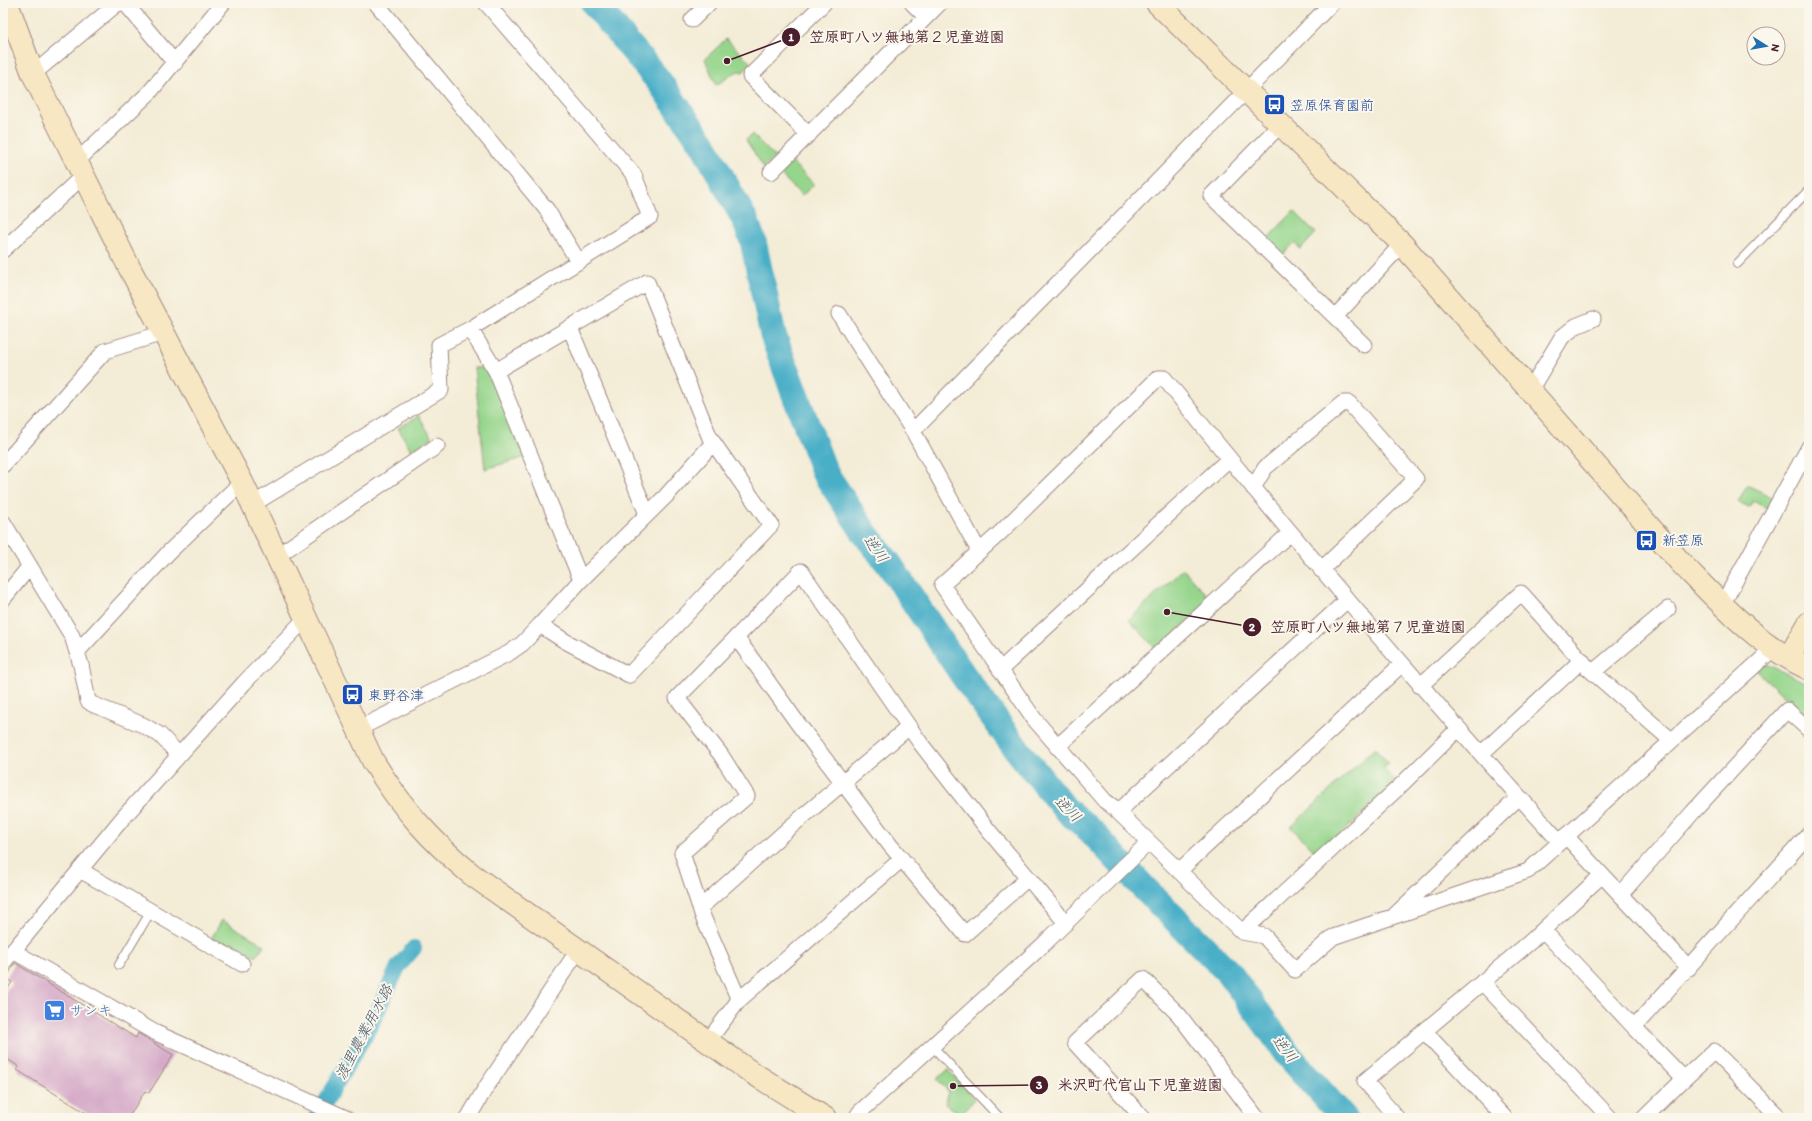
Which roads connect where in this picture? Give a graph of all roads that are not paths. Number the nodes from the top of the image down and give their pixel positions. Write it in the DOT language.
graph roads {
  1 [pos="7,3"];
  2 [pos="118,3"];
  3 [pos="125,3"];
  4 [pos="223,3"];
  5 [pos="376,3"];
  6 [pos="486,3"];
  7 [pos="710,3"];
  8 [pos="824,3"];
  9 [pos="912,3"];
  10 [pos="940,3"];
  11 [pos="1157,3"];
  12 [pos="1332,3"];
  13 [pos="926,18"];
  14 [pos="692,20"];
  15 [pos="175,63"];
  16 [pos="33,74"];
  17 [pos="1246,89"];
  18 [pos="1281,124"];
  19 [pos="809,135"];
  20 [pos="81,168"];
  21 [pos="771,172"];
  22 [pos="1809,190"];
  23 [pos="1402,244"];
  24 [pos="3,250"];
  25 [pos="578,261"];
  26 [pos="1737,264"];
  27 [pos="839,314"];
  28 [pos="1334,317"];
  29 [pos="1593,319"];
  30 [pos="570,328"];
  31 [pos="470,329"];
  32 [pos="163,333"];
  33 [pos="1364,346"];
  34 [pos="496,371"];
  35 [pos="1530,390"];
  36 [pos="912,431"];
  37 [pos="713,443"];
  38 [pos="437,446"];
  39 [pos="1809,446"];
  40 [pos="1229,459"];
  41 [pos="3,466"];
  42 [pos="242,482"];
  43 [pos="1253,488"];
  44 [pos="253,504"];
  45 [pos="647,514"];
  46 [pos="3,522"];
  47 [pos="1290,533"];
  48 [pos="979,551"];
  49 [pos="277,556"];
  50 [pos="30,566"];
  51 [pos="1321,570"];
  52 [pos="581,580"];
  53 [pos="3,599"];
  54 [pos="1347,600"];
  55 [pos="1722,604"];
  56 [pos="1668,609"];
  57 [pos="307,617"];
  58 [pos="1809,623"];
  59 [pos="540,625"];
  60 [pos="736,637"];
  61 [pos="77,652"];
  62 [pos="1781,652"];
  63 [pos="1582,660"];
  64 [pos="1402,664"];
  65 [pos="1809,669"];
  66 [pos="1000,670"];
  67 [pos="1593,672"];
  68 [pos="1420,686"];
  69 [pos="909,727"];
  70 [pos="358,729"];
  71 [pos="1458,729"];
  72 [pos="1809,730"];
  73 [pos="1670,740"];
  74 [pos="1058,747"];
  75 [pos="1481,754"];
  76 [pos="179,756"];
  77 [pos="843,783"];
  78 [pos="1519,797"];
  79 [pos="1118,812"];
  80 [pos="1809,834"];
  81 [pos="1563,839"];
  82 [pos="1144,847"];
  83 [pos="902,859"];
  84 [pos="80,870"];
  85 [pos="1179,871"];
  86 [pos="1602,875"];
  87 [pos="1028,878"];
  88 [pos="1621,894"];
  89 [pos="700,908"];
  90 [pos="151,911"];
  91 [pos="1392,917"];
  92 [pos="1066,923"];
  93 [pos="1543,930"];
  94 [pos="1242,932"];
  95 [pos="579,949"];
  96 [pos="13,951"];
  97 [pos="3,963"];
  98 [pos="242,964"];
  99 [pos="119,965"];
  100 [pos="1689,968"];
  101 [pos="1482,982"];
  102 [pos="739,1000"];
  103 [pos="1634,1027"];
  104 [pos="1424,1031"];
  105 [pos="708,1041"];
  106 [pos="933,1047"];
  107 [pos="1684,1079"];
  108 [pos="1776,1117"];
  109 [pos="346,1118"];
  110 [pos="468,1118"];
  111 [pos="825,1118"];
  112 [pos="856,1118"];
  113 [pos="1000,1118"];
  114 [pos="1143,1118"];
  115 [pos="1258,1118"];
  116 [pos="1397,1118"];
  117 [pos="1505,1118"];
  118 [pos="1610,1118"];
  119 [pos="1644,1118"];
  1 -- 16 [label="street"];
  2 -- 16 [label="street"];
  3 -- 15 [label="street"];
  4 -- 15 [label="street"];
  5 -- 25 [label="street"];
  6 -- 25 [label="street"];
  7 -- 14 [label="street"];
  8 -- 19 [label="street"];
  9 -- 13 [label="street"];
  10 -- 13 [label="street"];
  11 -- 17 [label="street"];
  12 -- 17 [label="street"];
  13 -- 19 [label="street"];
  15 -- 20 [label="street"];
  16 -- 20 [label="street"];
  17 -- 18 [label="street"];
  17 -- 36 [label="street"];
  18 -- 23 [label="street"];
  18 -- 28 [label="street"];
  19 -- 21 [label="street"];
  20 -- 24 [label="street"];
  20 -- 32 [label="street"];
  22 -- 26 [label="lane"];
  23 -- 28 [label="street"];
  23 -- 35 [label="street"];
  25 -- 31 [label="street"];
  27 -- 36 [label="street"];
  28 -- 33 [label="street"];
  29 -- 35 [label="street"];
  30 -- 34 [label="street"];
  30 -- 37 [label="street"];
  30 -- 45 [label="street"];
  31 -- 34 [label="street"];
  31 -- 44 [label="street"];
  32 -- 41 [label="street"];
  32 -- 42 [label="street"];
  34 -- 52 [label="street"];
  35 -- 55 [label="street"];
  36 -- 48 [label="street"];
  37 -- 45 [label="street"];
  37 -- 59 [label="street"];
  38 -- 49 [label="street"];
  39 -- 55 [label="street"];
  40 -- 43 [label="street"];
  40 -- 48 [label="street"];
  40 -- 66 [label="street"];
  42 -- 44 [label="street"];
  42 -- 61 [label="street"];
  43 -- 47 [label="street"];
  43 -- 51 [label="street"];
  44 -- 49 [label="street"];
  45 -- 52 [label="street"];
  46 -- 50 [label="street"];
  47 -- 51 [label="street"];
  47 -- 74 [label="street"];
  48 -- 66 [label="street"];
  49 -- 57 [label="street"];
  50 -- 53 [label="street"];
  50 -- 61 [label="street"];
  51 -- 54 [label="street"];
  52 -- 59 [label="street"];
  54 -- 64 [label="street"];
  54 -- 79 [label="street"];
  55 -- 62 [label="street"];
  56 -- 67 [label="street"];
  57 -- 70 [label="street"];
  57 -- 76 [label="street"];
  58 -- 62 [label="street"];
  59 -- 70 [label="street"];
  60 -- 69 [label="street"];
  60 -- 77 [label="street"];
  60 -- 89 [label="street"];
  61 -- 76 [label="street"];
  62 -- 65 [label="street"];
  62 -- 73 [label="street"];
  63 -- 67 [label="street"];
  63 -- 68 [label="street"];
  63 -- 75 [label="street"];
  64 -- 68 [label="street"];
  64 -- 85 [label="street"];
  66 -- 74 [label="street"];
  67 -- 73 [label="street"];
  68 -- 71 [label="street"];
  69 -- 77 [label="street"];
  69 -- 87 [label="street"];
  70 -- 95 [label="street"];
  71 -- 75 [label="street"];
  71 -- 94 [label="street"];
  72 -- 88 [label="street"];
  73 -- 81 [label="street"];
  74 -- 79 [label="street"];
  75 -- 78 [label="street"];
  76 -- 84 [label="street"];
  77 -- 83 [label="street"];
  77 -- 89 [label="street"];
  78 -- 81 [label="street"];
  78 -- 91 [label="street"];
  79 -- 82 [label="street"];
  80 -- 100 [label="street"];
  81 -- 86 [label="street"];
  81 -- 91 [label="street"];
  82 -- 85 [label="street"];
  82 -- 92 [label="street"];
  83 -- 87 [label="street"];
  83 -- 102 [label="street"];
  84 -- 90 [label="street"];
  84 -- 96 [label="street"];
  85 -- 94 [label="street"];
  86 -- 88 [label="street"];
  86 -- 93 [label="street"];
  87 -- 92 [label="street"];
  88 -- 100 [label="street"];
  89 -- 102 [label="street"];
  90 -- 98 [label="street"];
  90 -- 99 [label="lane"];
  91 -- 94 [label="street"];
  92 -- 106 [label="street"];
  93 -- 101 [label="street"];
  93 -- 103 [label="street"];
  95 -- 105 [label="street"];
  95 -- 110 [label="street"];
  96 -- 97 [label="street"];
  96 -- 109 [label="street"];
  100 -- 103 [label="street"];
  101 -- 104 [label="street"];
  101 -- 118 [label="street"];
  102 -- 105 [label="street"];
  103 -- 107 [label="street"];
  104 -- 116 [label="street"];
  104 -- 117 [label="street"];
  105 -- 111 [label="street"];
  106 -- 112 [label="street"];
  106 -- 113 [label="lane"];
  107 -- 108 [label="street"];
  107 -- 119 [label="street"];
  114 -- 115 [label="street"];
}
